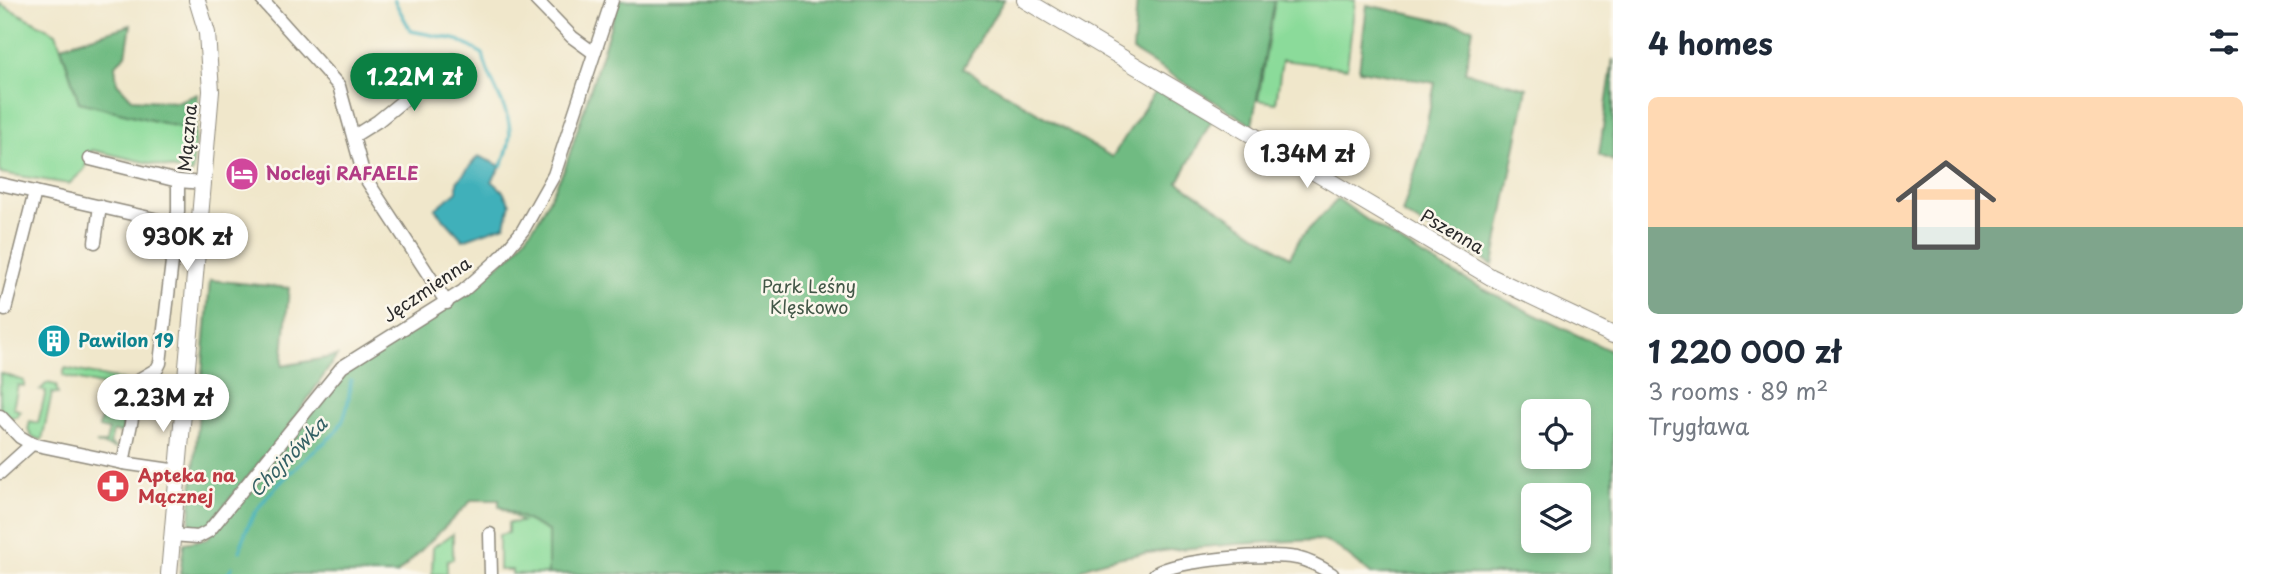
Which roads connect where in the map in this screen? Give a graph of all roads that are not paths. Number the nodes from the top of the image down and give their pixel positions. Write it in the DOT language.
graph roads {
  1 [pos="197,0"];
  2 [pos="262,0"];
  3 [pos="536,0"];
  4 [pos="612,0"];
  5 [pos="1025,0"];
  6 [pos="594,53"];
  7 [pos="453,60"];
  8 [pos="355,136"];
  9 [pos="90,159"];
  10 [pos="178,181"];
  11 [pos="204,183"];
  12 [pos="0,184"];
  13 [pos="35,192"];
  14 [pos="100,206"];
  15 [pos="176,223"];
  16 [pos="96,242"];
  17 [pos="447,303"];
  18 [pos="5,310"];
  19 [pos="1613,335"];
  20 [pos="0,416"];
  21 [pos="32,444"];
  22 [pos="123,463"];
  23 [pos="178,471"];
  24 [pos="0,473"];
  25 [pos="491,534"];
  26 [pos="173,535"];
  27 [pos="169,574"];
  28 [pos="491,574"];
  29 [pos="1155,574"];
  30 [pos="1332,574"];
  1 -- 11 [label="street, Mączna"];
  2 -- 8 [label="street"];
  3 -- 6 [label="street"];
  4 -- 6 [label="street, Jęczmienna"];
  5 -- 19 [label="street, Pszenna"];
  6 -- 17 [label="street, Jęczmienna"];
  7 -- 8 [label="street"];
  8 -- 17 [label="street"];
  9 -- 10 [label="street"];
  10 -- 11 [label="street"];
  10 -- 15 [label="street"];
  11 -- 23 [label="street, Mączna"];
  12 -- 13 [label="street"];
  13 -- 14 [label="street"];
  13 -- 18 [label="street"];
  14 -- 15 [label="street"];
  14 -- 16 [label="street"];
  15 -- 22 [label="street"];
  17 -- 26 [label="street, Jęczmienna"];
  20 -- 21 [label="street"];
  21 -- 22 [label="street"];
  21 -- 24 [label="street"];
  22 -- 23 [label="street"];
  23 -- 26 [label="street, Mączna"];
  25 -- 28 [label="street"];
  26 -- 27 [label="street, Mączna"];
  29 -- 30 [label="street"];
}
